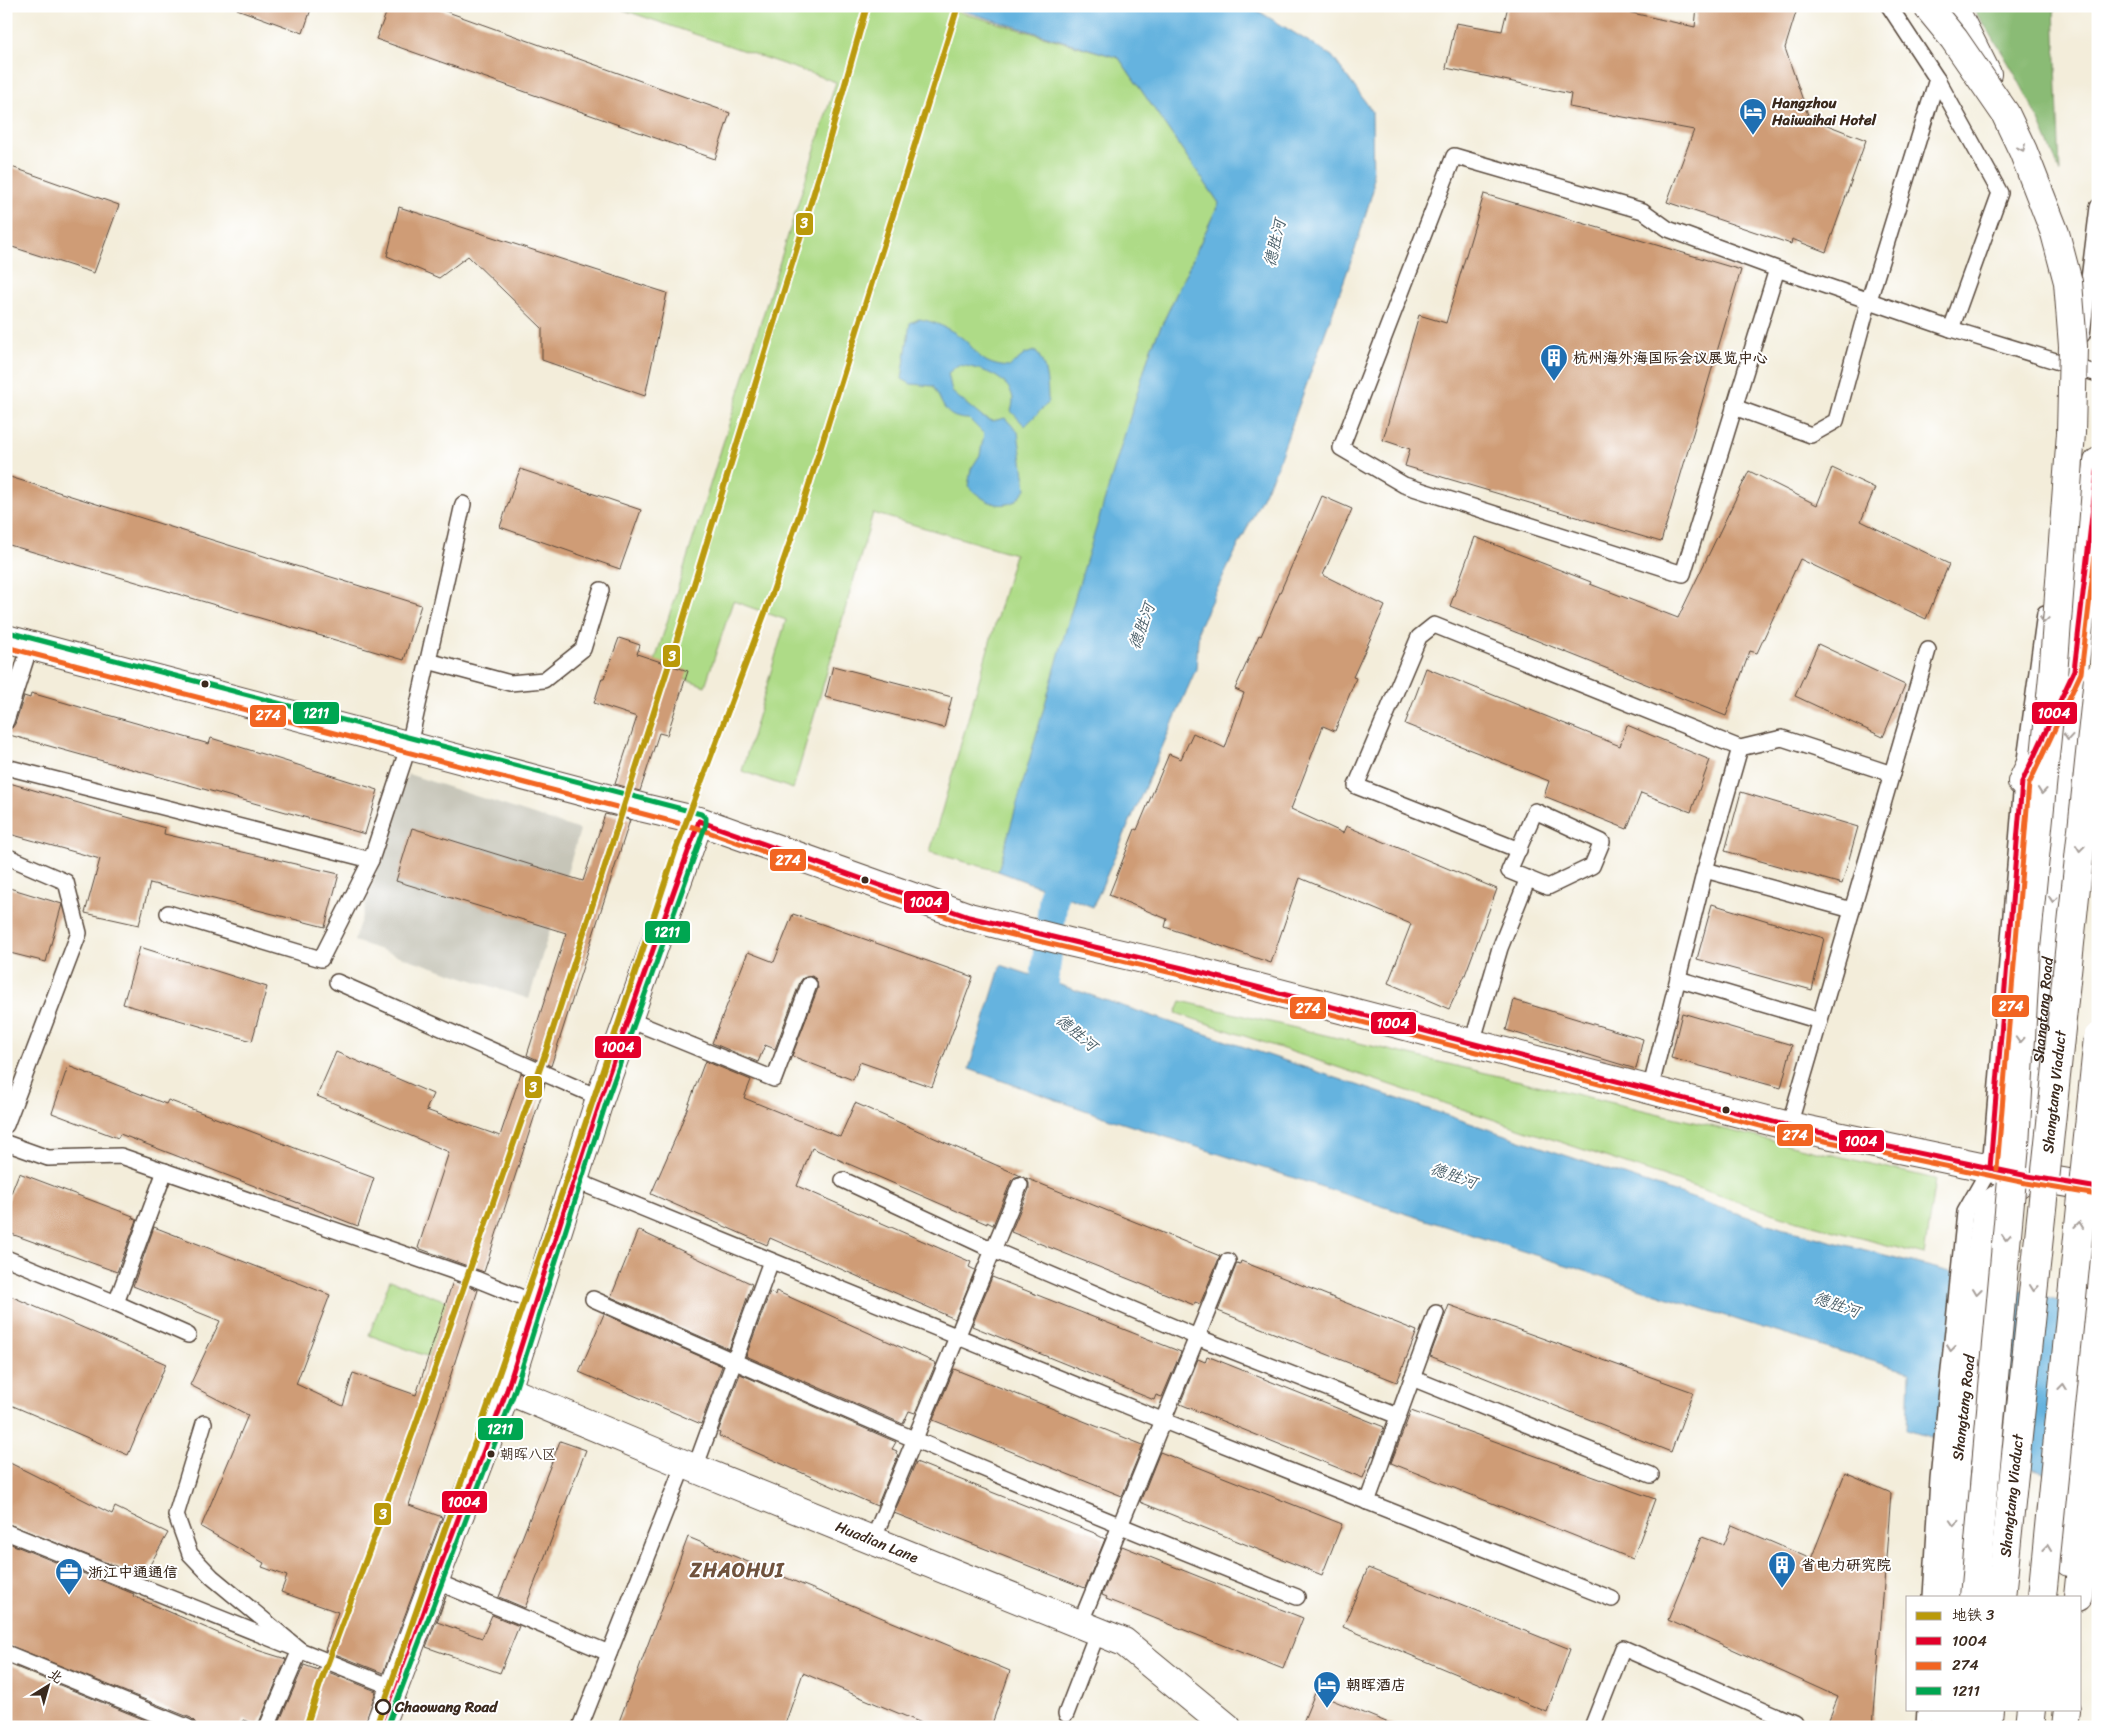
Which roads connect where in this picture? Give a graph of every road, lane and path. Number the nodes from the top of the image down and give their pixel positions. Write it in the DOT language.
graph roads {
  1 [pos="1889,6"];
  2 [pos="1927,6"];
  3 [pos="1953,6"];
  4 [pos="1938,79"];
  5 [pos="2005,113"];
  6 [pos="2098,207"];
  7 [pos="1777,269"];
  8 [pos="1869,300"];
  9 [pos="1951,329"];
  10 [pos="2078,369"];
  11 [pos="2098,374"];
  12 [pos="1734,407"];
  13 [pos="2098,462"];
  14 [pos="463,504"];
  15 [pos="601,590"];
  16 [pos="18,643"];
  17 [pos="1928,650"];
  18 [pos="428,661"];
  19 [pos="2086,674"];
  20 [pos="6,721"];
  21 [pos="410,745"];
  22 [pos="1740,748"];
  23 [pos="6,767"];
  24 [pos="1892,774"];
  25 [pos="2022,782"];
  26 [pos="698,821"];
  27 [pos="1519,850"];
  28 [pos="6,856"];
  29 [pos="371,860"];
  30 [pos="1705,870"];
  31 [pos="1528,878"];
  32 [pos="1852,910"];
  33 [pos="168,913"];
  34 [pos="1678,979"];
  35 [pos="337,982"];
  36 [pos="809,985"];
  37 [pos="627,1019"];
  38 [pos="1820,1021"];
  39 [pos="2098,1037"];
  40 [pos="1472,1043"];
  41 [pos="1650,1090"];
  42 [pos="600,1098"];
  43 [pos="6,1125"];
  44 [pos="1789,1126"];
  45 [pos="6,1143"];
  46 [pos="1990,1168"];
  47 [pos="165,1171"];
  48 [pos="2028,1176"];
  49 [pos="574,1180"];
  50 [pos="843,1180"];
  51 [pos="1020,1185"];
  52 [pos="2098,1188"];
  53 [pos="1976,1210"];
  54 [pos="993,1250"];
  55 [pos="2098,1255"];
  56 [pos="6,1258"];
  57 [pos="772,1260"];
  58 [pos="1228,1261"];
  59 [pos="593,1299"];
  60 [pos="116,1303"];
  61 [pos="535,1303"];
  62 [pos="1436,1313"];
  63 [pos="188,1335"];
  64 [pos="956,1336"];
  65 [pos="1197,1337"];
  66 [pos="734,1362"];
  67 [pos="1412,1378"];
  68 [pos="507,1390"];
  69 [pos="2098,1405"];
  70 [pos="1398,1416"];
  71 [pos="1164,1421"];
  72 [pos="204,1423"];
  73 [pos="914,1439"];
  74 [pos="689,1466"];
  75 [pos="1651,1475"];
  76 [pos="1947,1476"];
  77 [pos="1367,1502"];
  78 [pos="1120,1526"];
  79 [pos="6,1532"];
  80 [pos="873,1540"];
  81 [pos="435,1581"];
  82 [pos="1931,1596"];
  83 [pos="1950,1596"];
  84 [pos="1974,1596"];
  85 [pos="2001,1596"];
  86 [pos="2042,1596"];
  87 [pos="2067,1596"];
  88 [pos="2078,1596"];
  89 [pos="1297,1597"];
  90 [pos="1612,1598"];
  91 [pos="1089,1628"];
  92 [pos="300,1650"];
  93 [pos="6,1653"];
  94 [pos="609,1653"];
  95 [pos="394,1688"];
  96 [pos="1925,1710"];
  97 [pos="1946,1710"];
  98 [pos="1964,1710"];
  99 [pos="1989,1710"];
  100 [pos="2031,1710"];
  101 [pos="2059,1710"];
  102 [pos="2067,1710"];
  103 [pos="1066,1714"];
  104 [pos="1794,1723"];
  105 [pos="187,1727"];
  106 [pos="267,1727"];
  107 [pos="379,1727"];
  108 [pos="580,1727"];
  109 [pos="1227,1727"];
  110 [pos="1592,1727"];
  111 [pos="1924,1727"];
  112 [pos="1945,1727"];
  113 [pos="1962,1727"];
  114 [pos="1988,1727"];
  115 [pos="2029,1727"];
  116 [pos="2058,1727"];
  117 [pos="2065,1727"];
  1 -- 4 [label="lane"];
  2 -- 5 [label="main road, bridge"];
  3 -- 5 [label="main road, bridge"];
  4 -- 8 [label="lane"];
  4 -- 9 [label="lane"];
  5 -- 84 [label="main road, one-way, bridge"];
  6 -- 10 [label="lane"];
  7 -- 8 [label="lane"];
  7 -- 12 [label="lane"];
  7 -- 12 [label="lane"];
  8 -- 9 [label="lane"];
  8 -- 12 [label="lane"];
  9 -- 10 [label="lane"];
  10 -- 11 [label="lane"];
  10 -- 25 [label="lane, one-way"];
  13 -- 19 [label="main road, Shangtang Road"];
  14 -- 18 [label="lane"];
  15 -- 18 [label="lane"];
  16 -- 20 [label="lane"];
  16 -- 21 [label="main road"];
  17 -- 24 [label="lane"];
  18 -- 21 [label="lane"];
  19 -- 25 [label="main road"];
  19 -- 48 [label="main road, Shangtang Road, one-way"];
  19 -- 85 [label="main road, Shangtang Viaduct, one-way, bridge"];
  21 -- 26 [label="main road"];
  21 -- 29 [label="lane"];
  22 -- 24 [label="lane"];
  22 -- 27 [label="lane"];
  22 -- 30 [label="lane"];
  23 -- 29 [label="lane"];
  24 -- 32 [label="lane"];
  25 -- 46 [label="lane"];
  26 -- 37 [label="main road"];
  26 -- 40 [label="main road"];
  27 -- 31 [label="lane"];
  27 -- 31 [label="lane"];
  28 -- 43 [label="lane"];
  29 -- 33 [label="lane"];
  30 -- 32 [label="lane"];
  30 -- 34 [label="lane"];
  31 -- 40 [label="lane"];
  32 -- 38 [label="lane"];
  34 -- 38 [label="lane"];
  34 -- 41 [label="lane"];
  35 -- 42 [label="lane"];
  36 -- 37 [label="lane"];
  37 -- 42 [label="main road"];
  38 -- 44 [label="lane"];
  86 -- 39 [label="main road, one-way, bridge"];
  40 -- 41 [label="main road"];
  41 -- 44 [label="main road"];
  42 -- 49 [label="main road"];
  44 -- 46 [label="main road"];
  45 -- 47 [label="lane"];
  46 -- 48 [label="main road"];
  46 -- 53 [label="lane"];
  47 -- 60 [label="lane"];
  47 -- 61 [label="lane"];
  48 -- 52 [label="main road"];
  48 -- 53 [label="main road"];
  49 -- 57 [label="lane"];
  49 -- 61 [label="main road"];
  50 -- 54 [label="lane"];
  51 -- 54 [label="lane"];
  53 -- 76 [label="main road, Shangtang Road, one-way"];
  54 -- 64 [label="lane"];
  54 -- 65 [label="lane"];
  55 -- 87 [label="main road"];
  56 -- 60 [label="lane"];
  57 -- 64 [label="lane"];
  57 -- 66 [label="lane"];
  58 -- 65 [label="lane"];
  59 -- 66 [label="lane"];
  60 -- 63 [label="lane"];
  61 -- 68 [label="main road"];
  62 -- 67 [label="lane"];
  64 -- 71 [label="lane"];
  64 -- 73 [label="lane"];
  65 -- 70 [label="lane"];
  65 -- 71 [label="lane"];
  66 -- 73 [label="lane"];
  66 -- 74 [label="lane"];
  67 -- 70 [label="lane"];
  67 -- 75 [label="lane"];
  68 -- 74 [label="main road, Huadian Lane"];
  68 -- 81 [label="main road"];
  69 -- 88 [label="main road"];
  70 -- 77 [label="lane"];
  71 -- 77 [label="lane"];
  71 -- 78 [label="lane"];
  72 -- 92 [label="lane"];
  73 -- 78 [label="lane"];
  73 -- 80 [label="lane"];
  74 -- 80 [label="main road, Huadian Lane"];
  74 -- 94 [label="lane"];
  76 -- 82 [label="lane"];
  76 -- 83 [label="main road, Shangtang Road, one-way"];
  77 -- 90 [label="lane"];
  78 -- 89 [label="lane"];
  78 -- 91 [label="lane"];
  79 -- 92 [label="lane"];
  80 -- 91 [label="main road, Huadian Lane"];
  81 -- 94 [label="lane"];
  81 -- 95 [label="main road"];
  91 -- 103 [label="lane"];
  91 -- 109 [label="main road, Huadian Lane"];
  92 -- 95 [label="lane"];
  92 -- 106 [label="lane"];
  93 -- 105 [label="lane"];
  94 -- 108 [label="lane"];
  95 -- 107 [label="main road"];
  96 -- 111 [label="lane"];
  97 -- 112 [label="main road"];
  98 -- 113 [label="main road"];
  99 -- 114 [label="main road"];
  100 -- 115 [label="main road"];
  101 -- 116 [label="main road"];
  102 -- 117 [label="main road"];
  104 -- 110 [label="lane"];
}
